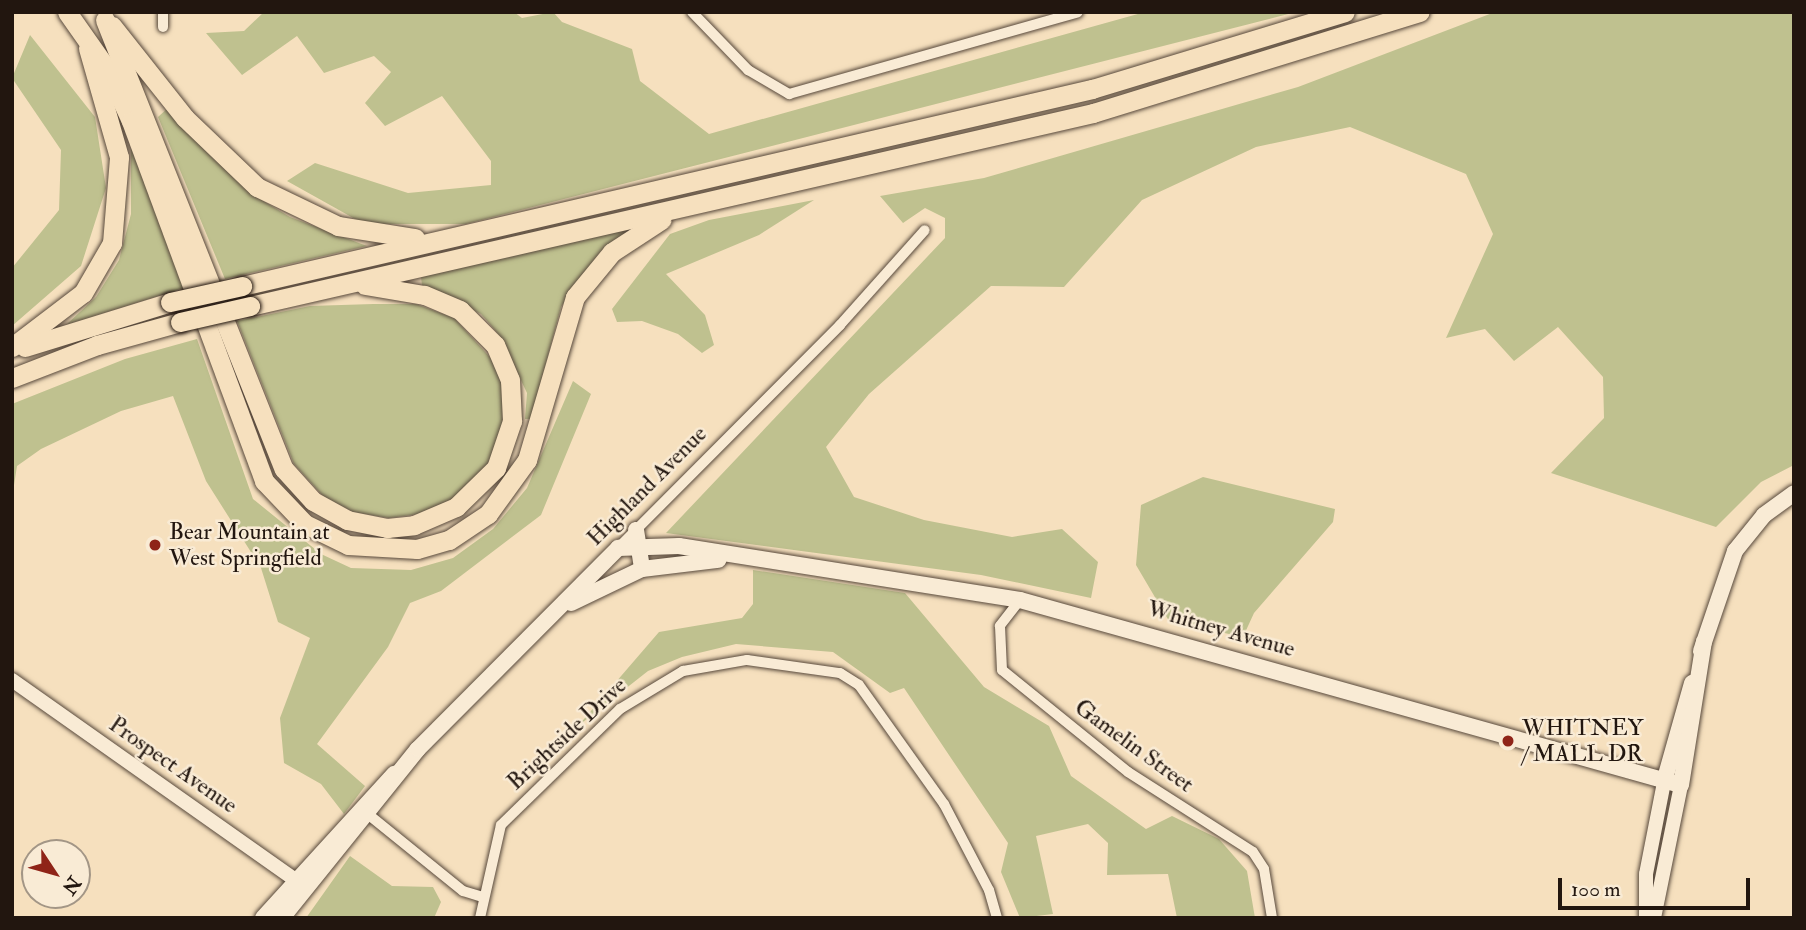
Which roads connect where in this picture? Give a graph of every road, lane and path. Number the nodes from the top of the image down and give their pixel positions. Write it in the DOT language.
graph roads {
  1 [pos="67,12"];
  2 [pos="163,12"];
  3 [pos="692,12"];
  4 [pos="1078,12"];
  5 [pos="1345,12"];
  6 [pos="1420,12"];
  7 [pos="103,16"];
  8 [pos="163,27"];
  9 [pos="87,40"];
  10 [pos="691,206"];
  11 [pos="925,230"];
  12 [pos="444,238"];
  13 [pos="350,284"];
  14 [pos="12,346"];
  15 [pos="12,353"];
  16 [pos="12,378"];
  17 [pos="1794,493"];
  18 [pos="638,537"];
  19 [pos="618,548"];
  20 [pos="756,559"];
  21 [pos="642,569"];
  22 [pos="1020,600"];
  23 [pos="551,615"];
  24 [pos="1704,642"];
  25 [pos="12,680"];
  26 [pos="399,770"];
  27 [pos="1664,782"];
  28 [pos="1681,785"];
  29 [pos="369,814"];
  30 [pos="302,883"];
  31 [pos="483,897"];
  32 [pos="263,918"];
  33 [pos="282,918"];
  34 [pos="480,918"];
  35 [pos="997,918"];
  36 [pos="1272,918"];
  37 [pos="1646,918"];
  38 [pos="1654,918"];
  1 -- 9 [label="highway"];
  2 -- 8 [label="street"];
  3 -- 4 [label="street"];
  5 -- 12 [label="highway"];
  6 -- 10 [label="highway"];
  7 -- 12 [label="highway"];
  7 -- 13 [label="highway"];
  9 -- 10 [label="highway"];
  9 -- 14 [label="highway"];
  10 -- 13 [label="highway"];
  11 -- 18 [label="street, Highland Avenue"];
  12 -- 15 [label="highway, bridge"];
  13 -- 16 [label="highway, bridge"];
  17 -- 24 [label="main road"];
  18 -- 19 [label="main road, Whitney Avenue"];
  18 -- 20 [label="main road, Whitney Avenue"];
  18 -- 21 [label="main road"];
  19 -- 23 [label="main road, Highland Avenue"];
  20 -- 21 [label="main road, Whitney Avenue"];
  20 -- 22 [label="main road, Whitney Avenue"];
  21 -- 23 [label="main road, Whitney Avenue"];
  22 -- 27 [label="main road, Whitney Avenue"];
  22 -- 36 [label="street, Gamelin Street"];
  23 -- 26 [label="main road, Highland Avenue"];
  24 -- 27 [label="main road"];
  24 -- 28 [label="main road"];
  25 -- 30 [label="street, Prospect Avenue"];
  26 -- 29 [label="main road, Highland Avenue"];
  26 -- 30 [label="main road, Highland Avenue"];
  27 -- 28 [label="main road, Whitney Avenue"];
  27 -- 37 [label="street"];
  28 -- 38 [label="street"];
  29 -- 30 [label="main road, Highland Avenue"];
  29 -- 31 [label="street"];
  30 -- 32 [label="main road, Highland Avenue"];
  30 -- 33 [label="main road, Highland Avenue"];
  31 -- 34 [label="street, Brightside Drive"];
  31 -- 35 [label="street, Brightside Drive"];
}
